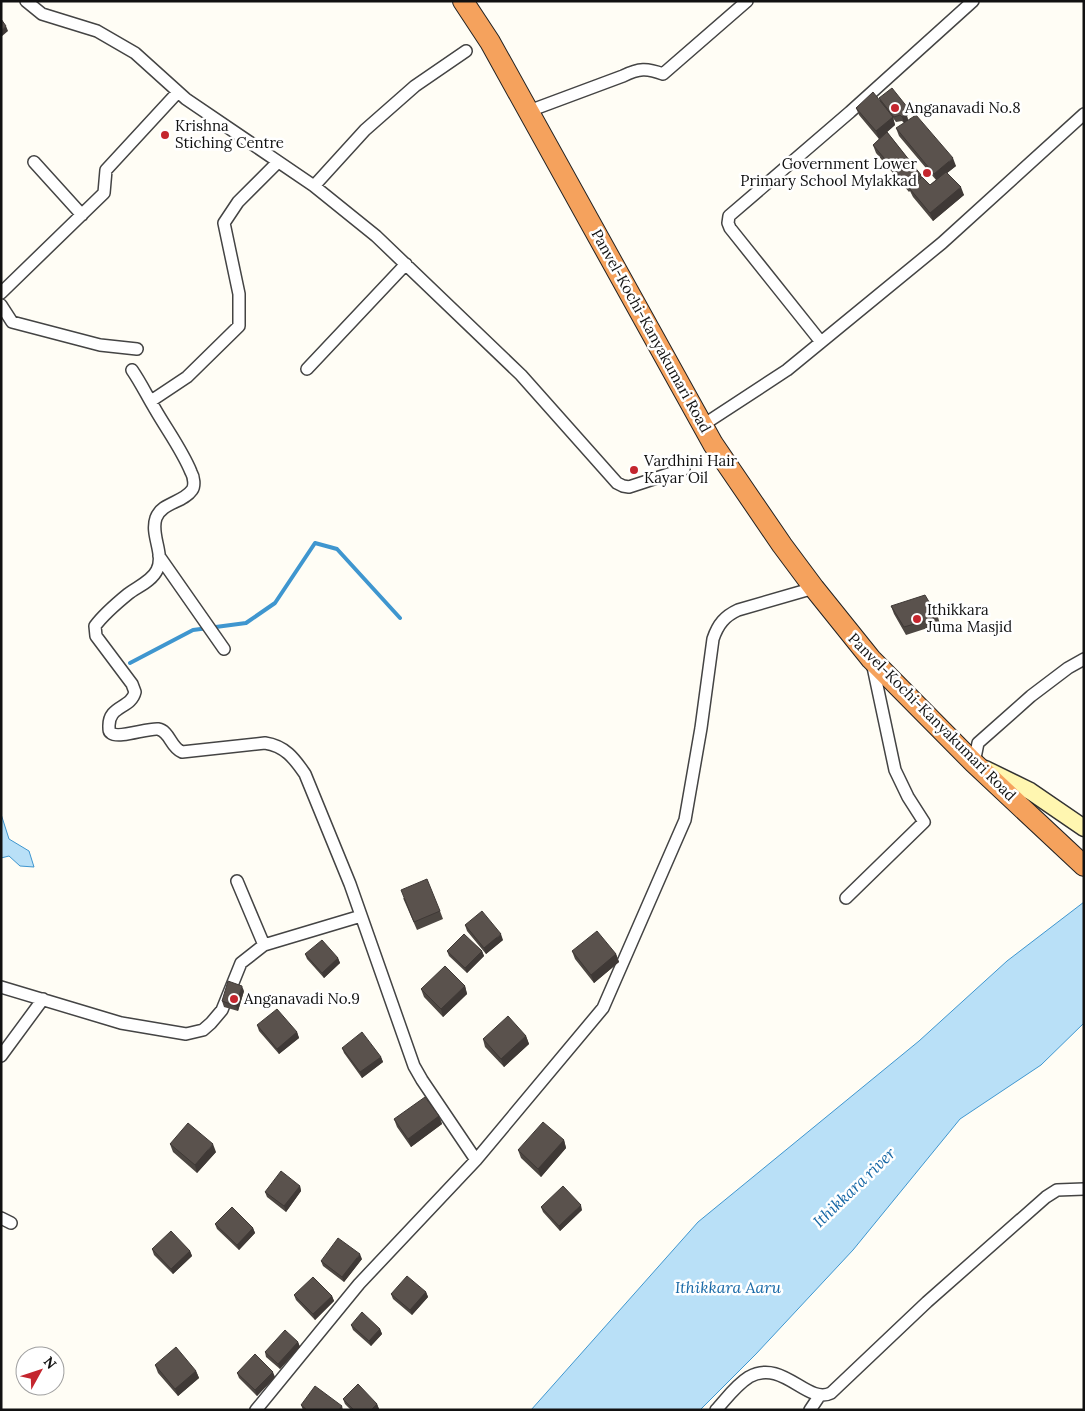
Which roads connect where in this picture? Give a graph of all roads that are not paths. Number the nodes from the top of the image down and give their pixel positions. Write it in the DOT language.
graph roads {
  1 [pos="26,1"];
  2 [pos="463,1"];
  3 [pos="747,1"];
  4 [pos="973,1"];
  5 [pos="466,51"];
  6 [pos="178,92"];
  7 [pos="529,111"];
  8 [pos="1084,114"];
  9 [pos="34,162"];
  10 [pos="278,162"];
  11 [pos="314,186"];
  12 [pos="82,215"];
  13 [pos="406,264"];
  14 [pos="1,293"];
  15 [pos="1,305"];
  16 [pos="820,342"];
  17 [pos="137,350"];
  18 [pos="307,369"];
  19 [pos="132,370"];
  20 [pos="151,401"];
  21 [pos="703,426"];
  22 [pos="684,469"];
  23 [pos="159,556"];
  24 [pos="814,588"];
  25 [pos="224,649"];
  26 [pos="871,659"];
  27 [pos="1084,659"];
  28 [pos="974,763"];
  29 [pos="1084,828"];
  30 [pos="1079,861"];
  31 [pos="237,882"];
  32 [pos="846,898"];
  33 [pos="361,916"];
  34 [pos="264,945"];
  35 [pos="1,987"];
  36 [pos="43,999"];
  37 [pos="1,1056"];
  38 [pos="476,1160"];
  39 [pos="1084,1189"];
  40 [pos="820,1395"];
  41 [pos="256,1410"];
  42 [pos="716,1410"];
  43 [pos="810,1410"];
  1 -- 6 [label="street"];
  2 -- 7 [label="highway, Panvel-Kochi-Kanyakumari Road"];
  3 -- 7 [label="street"];
  4 -- 16 [label="street"];
  5 -- 11 [label="street"];
  6 -- 10 [label="street"];
  6 -- 12 [label="street"];
  7 -- 21 [label="highway, Panvel-Kochi-Kanyakumari Road"];
  8 -- 16 [label="street"];
  9 -- 12 [label="street"];
  10 -- 11 [label="street"];
  10 -- 20 [label="street"];
  11 -- 13 [label="street"];
  12 -- 14 [label="street"];
  13 -- 18 [label="street"];
  13 -- 22 [label="street"];
  15 -- 17 [label="street"];
  16 -- 21 [label="street"];
  19 -- 20 [label="street"];
  20 -- 23 [label="street"];
  21 -- 24 [label="highway, Panvel-Kochi-Kanyakumari Road"];
  23 -- 25 [label="street"];
  23 -- 33 [label="street"];
  24 -- 26 [label="highway, Panvel-Kochi-Kanyakumari Road"];
  24 -- 38 [label="street"];
  26 -- 28 [label="highway, Panvel-Kochi-Kanyakumari Road"];
  26 -- 32 [label="street"];
  27 -- 28 [label="street"];
  28 -- 29 [label="main road"];
  28 -- 30 [label="highway, Panvel-Kochi-Kanyakumari Road"];
  31 -- 34 [label="street"];
  33 -- 34 [label="street"];
  33 -- 38 [label="street"];
  34 -- 36 [label="street"];
  35 -- 36 [label="street"];
  36 -- 37 [label="street"];
  38 -- 41 [label="street"];
  39 -- 40 [label="street"];
  40 -- 42 [label="street"];
  40 -- 43 [label="street"];
}
